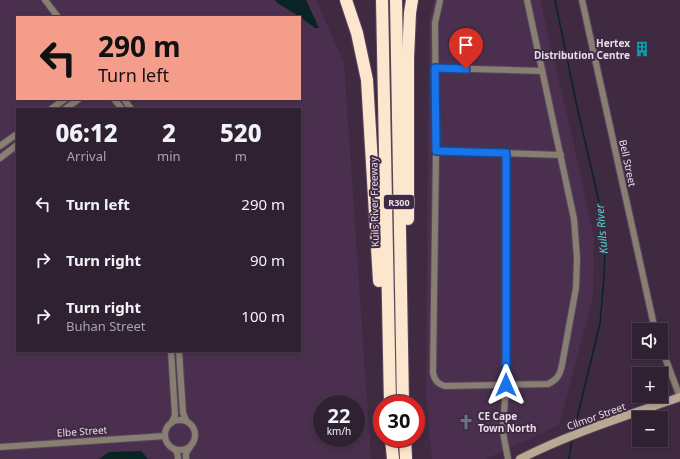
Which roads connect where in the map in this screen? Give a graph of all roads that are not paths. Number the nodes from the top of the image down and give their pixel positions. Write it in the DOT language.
graph roads {
  1 [pos="45,0"];
  2 [pos="346,0"];
  3 [pos="382,0"];
  4 [pos="396,0"];
  5 [pos="412,0"];
  6 [pos="440,0"];
  7 [pos="526,0"];
  8 [pos="582,0"];
  9 [pos="57,16"];
  10 [pos="435,68"];
  11 [pos="542,71"];
  12 [pos="64,100"];
  13 [pos="78,100"];
  14 [pos="115,100"];
  15 [pos="52,108"];
  16 [pos="66,108"];
  17 [pos="121,108"];
  18 [pos="16,135"];
  19 [pos="0,146"];
  20 [pos="16,146"];
  21 [pos="436,151"];
  22 [pos="506,153"];
  23 [pos="560,155"];
  24 [pos="0,158"];
  25 [pos="653,323"];
  26 [pos="171,352"];
  27 [pos="179,352"];
  28 [pos="666,359"];
  29 [pos="389,376"];
  30 [pos="402,377"];
  31 [pos="506,385"];
  32 [pos="390,395"];
  33 [pos="403,395"];
  34 [pos="680,397"];
  35 [pos="186,420"];
  36 [pos="172,422"];
  37 [pos="165,436"];
  38 [pos="0,447"];
  39 [pos="190,447"];
  40 [pos="392,447"];
  41 [pos="405,447"];
  42 [pos="174,449"];
  43 [pos="178,459"];
  44 [pos="186,459"];
  45 [pos="393,459"];
  46 [pos="406,459"];
  47 [pos="508,459"];
  48 [pos="520,459"];
  1 -- 9 [label="street"];
  2 -- 29 [label="highway"];
  3 -- 29 [label="highway, Kuils River Freeway / R300"];
  4 -- 30 [label="highway, R300"];
  5 -- 30 [label="highway"];
  6 -- 10 [label="street"];
  7 -- 11 [label="street"];
  8 -- 25 [label="street, Bell Street"];
  10 -- 11 [label="street"];
  10 -- 21 [label="street"];
  11 -- 23 [label="street"];
  12 -- 15 [label="street"];
  13 -- 16 [label="street"];
  14 -- 17 [label="street"];
  18 -- 19 [label="street"];
  20 -- 24 [label="street"];
  21 -- 22 [label="street"];
  21 -- 31 [label="street"];
  22 -- 23 [label="street"];
  22 -- 31 [label="street"];
  23 -- 31 [label="street"];
  26 -- 36 [label="street"];
  27 -- 35 [label="street"];
  28 -- 34 [label="street"];
  29 -- 32 [label="highway, Kuils River Freeway / R300"];
  30 -- 33 [label="highway, R300"];
  31 -- 47 [label="street"];
  34 -- 48 [label="street, Cilmor Street"];
  35 -- 36 [label="street"];
  35 -- 39 [label="street"];
  36 -- 37 [label="street"];
  37 -- 38 [label="street, Elbe Street"];
  37 -- 42 [label="street"];
  39 -- 42 [label="street"];
  39 -- 44 [label="street"];
  40 -- 45 [label="highway"];
  41 -- 46 [label="highway"];
  42 -- 43 [label="street"];
}
